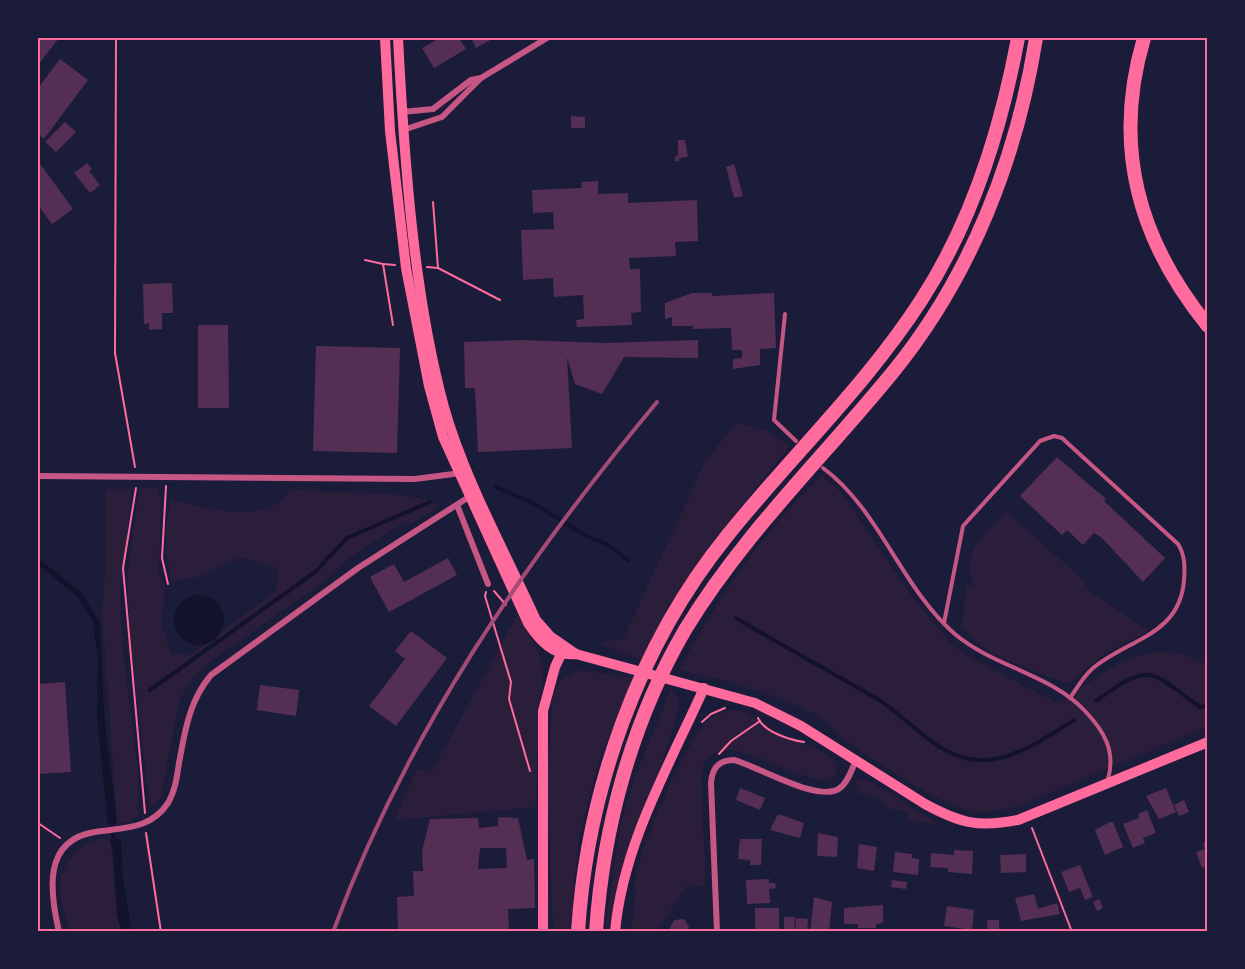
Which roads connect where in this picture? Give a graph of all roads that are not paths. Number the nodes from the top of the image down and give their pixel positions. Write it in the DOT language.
graph roads {
  1 [pos="385,38"];
  2 [pos="398,38"];
  3 [pos="547,38"];
  4 [pos="1018,38"];
  5 [pos="1036,38"];
  6 [pos="1144,38"];
  7 [pos="481,78"];
  8 [pos="402,112"];
  9 [pos="403,130"];
  10 [pos="785,314"];
  11 [pos="1208,326"];
  12 [pos="796,441"];
  13 [pos="823,468"];
  14 [pos="463,472"];
  15 [pos="38,476"];
  16 [pos="474,493"];
  17 [pos="457,505"];
  18 [pos="488,584"];
  19 [pos="944,623"];
  20 [pos="563,649"];
  21 [pos="704,688"];
  22 [pos="1070,698"];
  23 [pos="1208,742"];
  24 [pos="856,760"];
  25 [pos="1107,783"];
  26 [pos="59,932"];
  27 [pos="543,932"];
  28 [pos="578,932"];
  29 [pos="596,932"];
  30 [pos="615,932"];
  31 [pos="717,932"];
  1 -- 14 [label="main road"];
  2 -- 8 [label="main road"];
  3 -- 7 [label="street"];
  4 -- 28 [label="highway"];
  5 -- 29 [label="highway"];
  6 -- 11 [label="highway"];
  7 -- 8 [label="street"];
  7 -- 9 [label="street"];
  8 -- 9 [label="main road"];
  9 -- 14 [label="main road"];
  10 -- 12 [label="lane"];
  13 -- 19 [label="lane"];
  14 -- 15 [label="street"];
  14 -- 16 [label="main road"];
  16 -- 17 [label="street"];
  16 -- 20 [label="main road"];
  17 -- 18 [label="street"];
  17 -- 26 [label="street"];
  19 -- 22 [label="lane"];
  19 -- 22 [label="lane"];
  20 -- 21 [label="main road"];
  20 -- 27 [label="main road"];
  21 -- 24 [label="main road"];
  21 -- 30 [label="main road"];
  22 -- 25 [label="lane"];
  23 -- 25 [label="main road"];
  24 -- 25 [label="main road"];
  24 -- 31 [label="street"];
}
